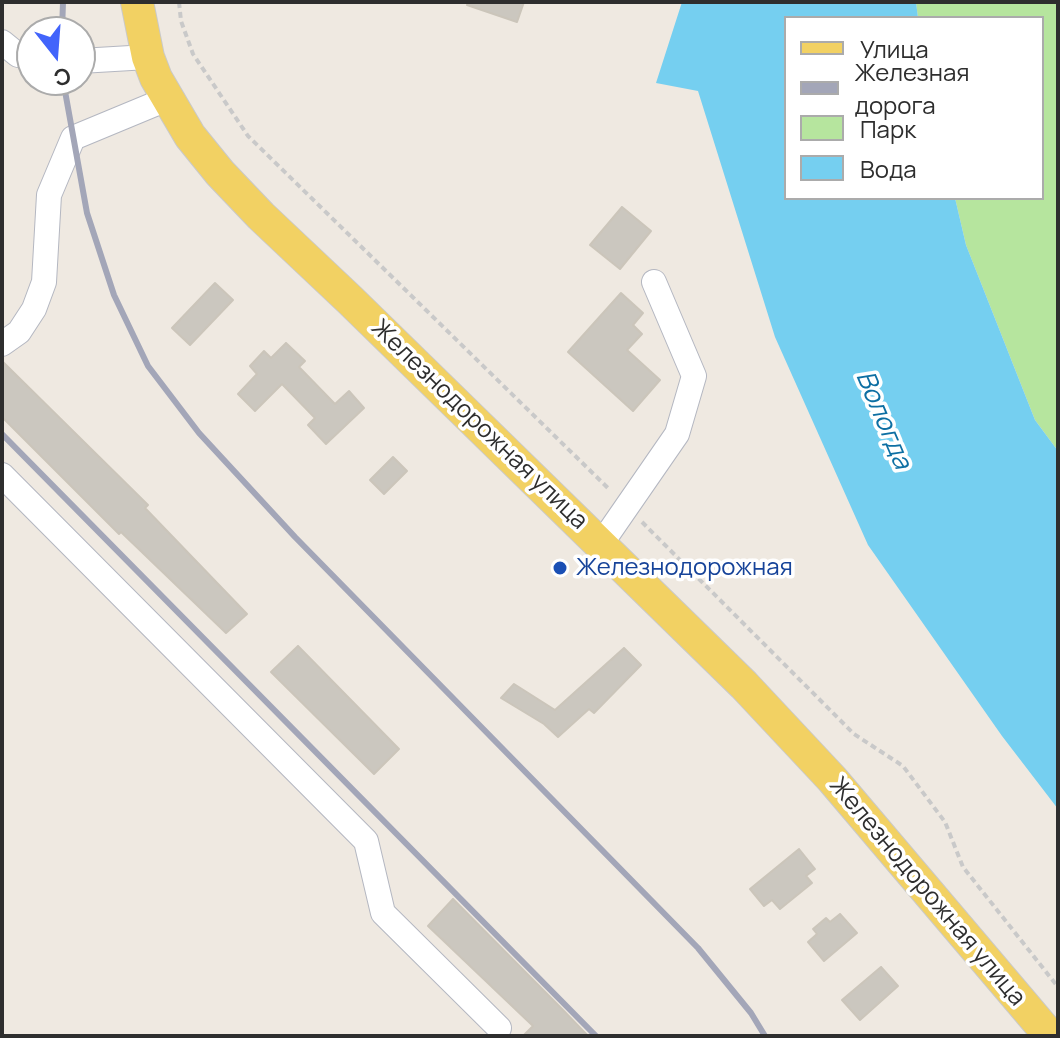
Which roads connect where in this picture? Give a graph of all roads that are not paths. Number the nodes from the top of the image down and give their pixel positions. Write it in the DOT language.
graph roads {
  1 [pos="137,2"];
  2 [pos="148,57"];
  3 [pos="96,60"];
  4 [pos="167,99"];
  5 [pos="654,282"];
  6 [pos="2,344"];
  7 [pos="2,475"];
  8 [pos="601,544"];
  9 [pos="499,1028"];
  10 [pos="1050,1036"];
  1 -- 2 [label="main road, Железнодорожная улица"];
  2 -- 3 [label="lane"];
  2 -- 4 [label="main road, Железнодорожная улица"];
  4 -- 6 [label="lane"];
  4 -- 8 [label="main road, Железнодорожная улица"];
  5 -- 8 [label="lane"];
  7 -- 9 [label="lane"];
  8 -- 10 [label="main road, Железнодорожная улица"];
}
